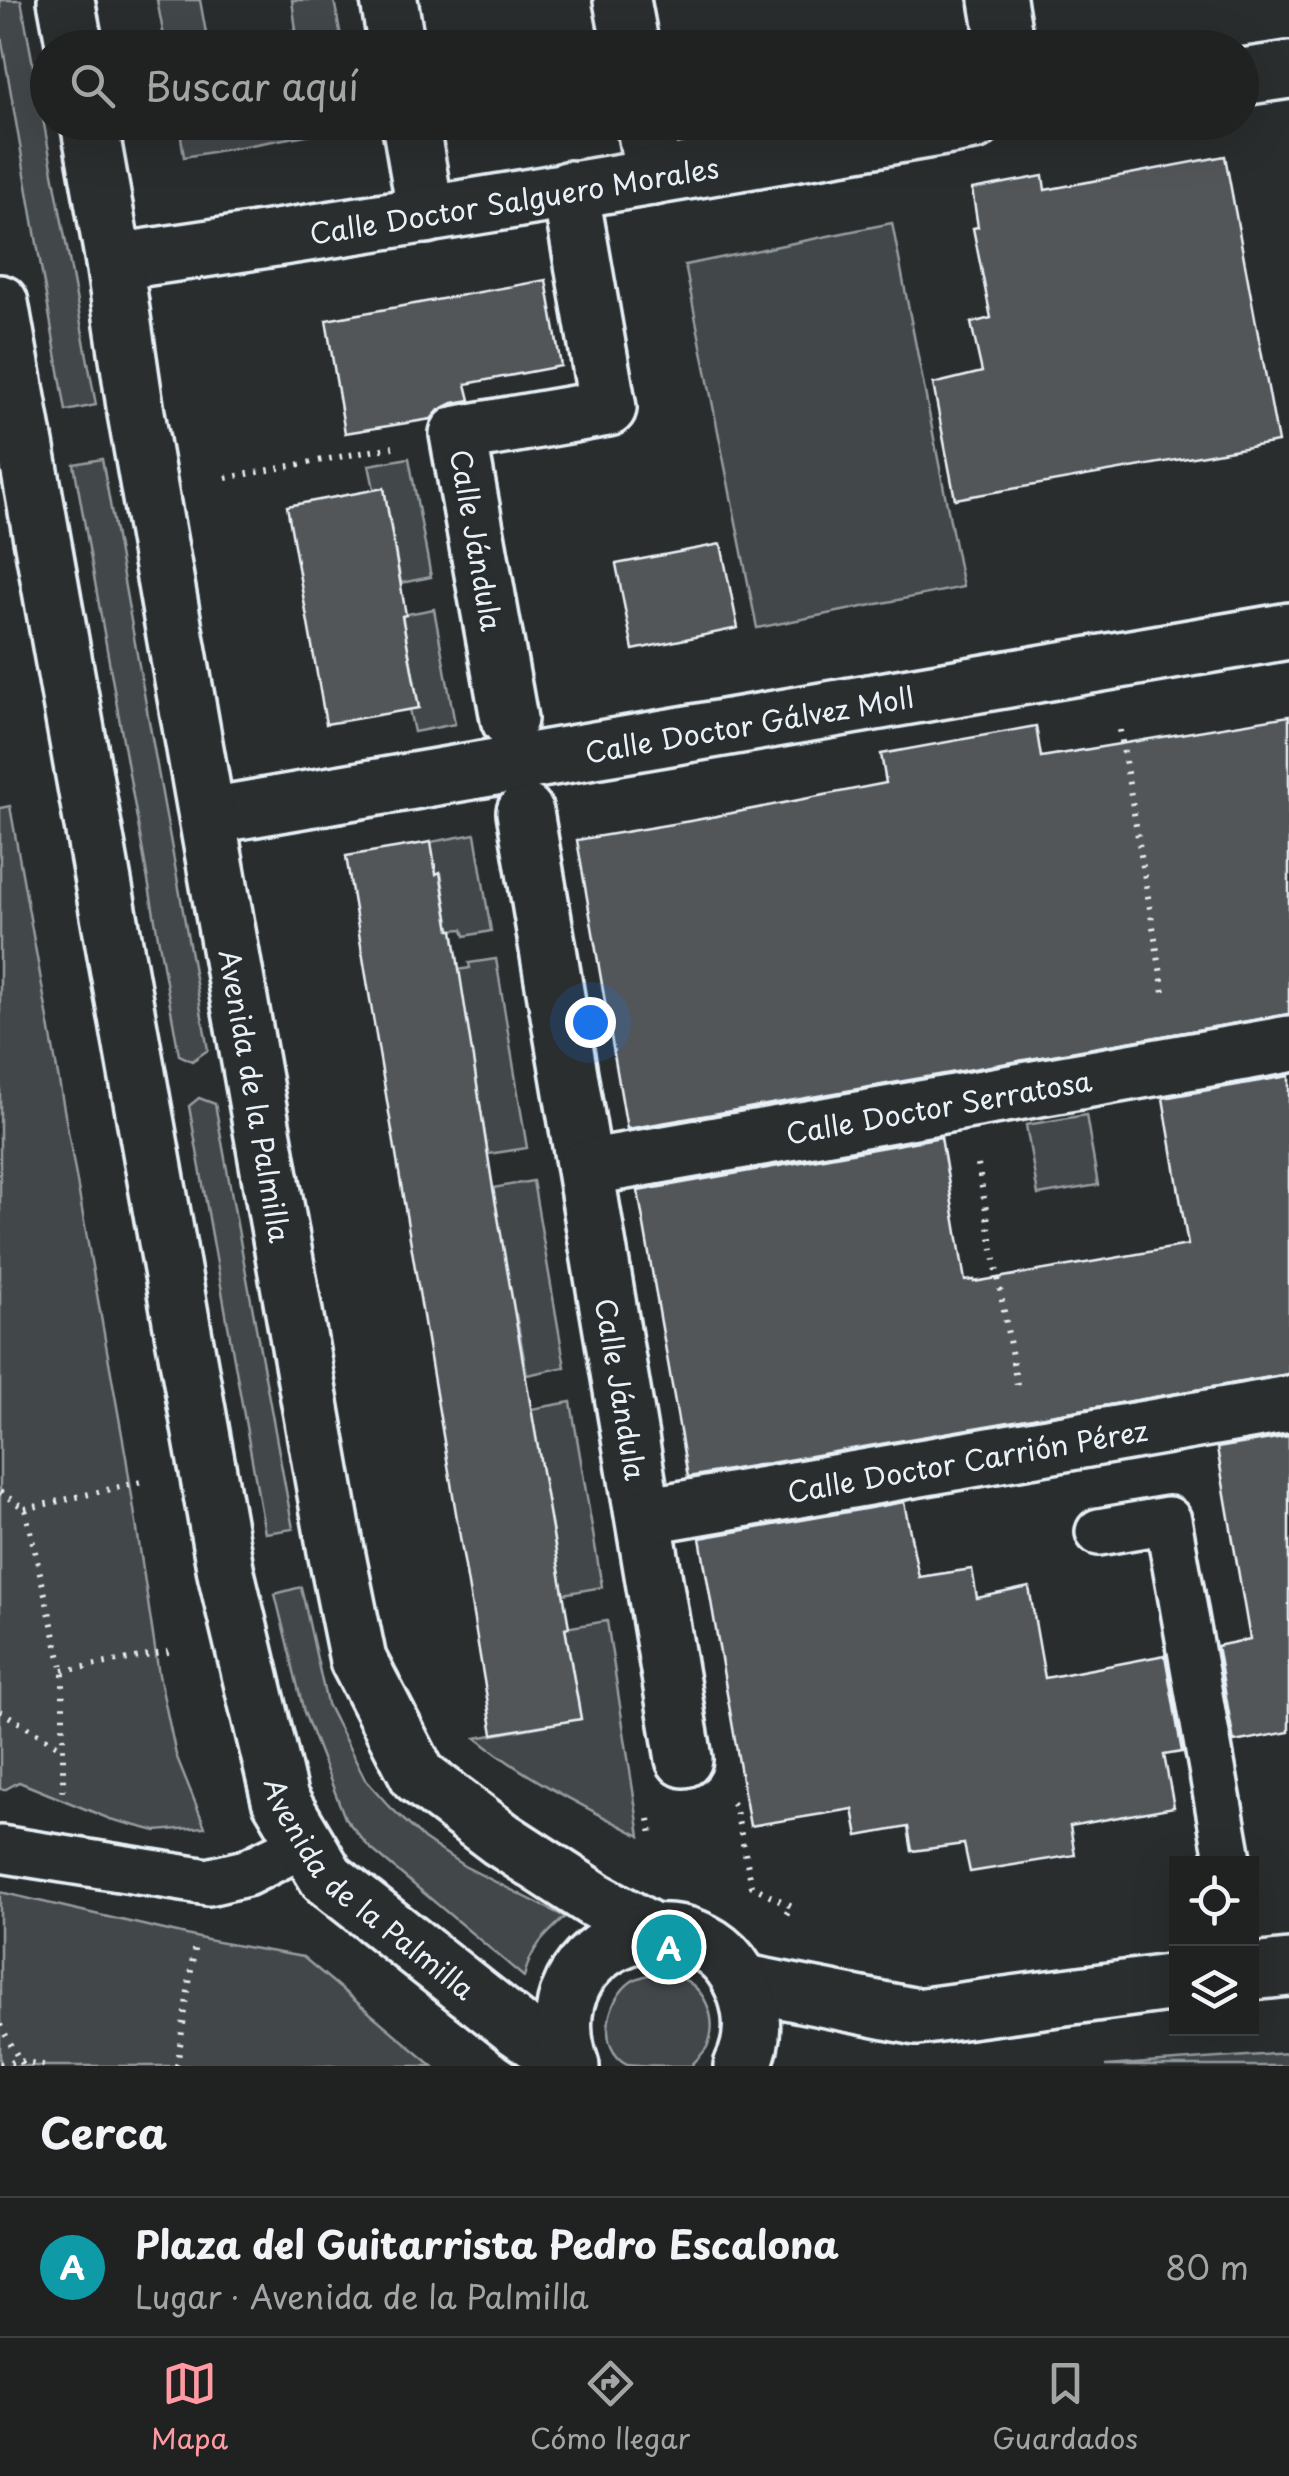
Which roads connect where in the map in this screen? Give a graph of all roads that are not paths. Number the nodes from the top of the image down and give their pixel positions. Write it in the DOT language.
graph roads {
  1 [pos="66,0"];
  2 [pos="389,0"];
  3 [pos="622,0"];
  4 [pos="998,0"];
  5 [pos="72,30"];
  6 [pos="394,30"];
  7 [pos="628,30"];
  8 [pos="1003,30"];
  9 [pos="1289,70"];
  10 [pos="1259,75"];
  11 [pos="92,140"];
  12 [pos="413,140"];
  13 [pos="647,140"];
  14 [pos="869,140"];
  15 [pos="654,177"];
  16 [pos="570,189"];
  17 [pos="426,216"];
  18 [pos="114,262"];
  19 [pos="0,303"];
  20 [pos="1289,631"];
  21 [pos="509,718"];
  22 [pos="526,812"];
  23 [pos="209,816"];
  24 [pos="1289,1044"];
  25 [pos="586,1168"];
  26 [pos="1289,1404"];
  27 [pos="644,1516"];
  28 [pos="1099,1532"];
  29 [pos="684,1758"];
  30 [pos="306,1844"];
  31 [pos="0,1850"];
  32 [pos="1228,1856"];
  33 [pos="652,1931"];
  34 [pos="1289,1968"];
  35 [pos="1259,1971"];
  36 [pos="741,1982"];
  37 [pos="1169,1983"];
  38 [pos="570,2065"];
  39 [pos="742,2066"];
  1 -- 5 [label="street"];
  2 -- 6 [label="street"];
  3 -- 7 [label="street"];
  4 -- 8 [label="street"];
  9 -- 10 [label="street"];
  11 -- 18 [label="street, Avenida de la Palmilla"];
  12 -- 17 [label="street"];
  13 -- 15 [label="street"];
  14 -- 15 [label="street, Calle Doctor Salguero Morales"];
  15 -- 16 [label="street, Calle Doctor Salguero Morales"];
  16 -- 17 [label="street, Calle Doctor Salguero Morales"];
  16 -- 21 [label="street, Calle Jándula"];
  17 -- 18 [label="street, Calle Doctor Salguero Morales"];
  18 -- 23 [label="street, Avenida de la Palmilla"];
  19 -- 30 [label="street, Avenida de la Palmilla"];
  20 -- 23 [label="street, Calle Doctor Gálvez Moll"];
  22 -- 25 [label="street, Calle Jándula"];
  23 -- 33 [label="street, Avenida de la Palmilla"];
  24 -- 25 [label="street, Calle Doctor Serratosa"];
  25 -- 27 [label="street, Calle Jándula"];
  26 -- 27 [label="street, Calle Doctor Carrión Pérez"];
  27 -- 29 [label="street, Calle Jándula"];
  28 -- 32 [label="lane"];
  30 -- 31 [label="lane"];
  30 -- 38 [label="street, Avenida de la Palmilla"];
  33 -- 36 [label="street, Avenida de la Palmilla"];
  33 -- 38 [label="street"];
  34 -- 35 [label="street"];
  36 -- 37 [label="street"];
  36 -- 39 [label="street"];
}
